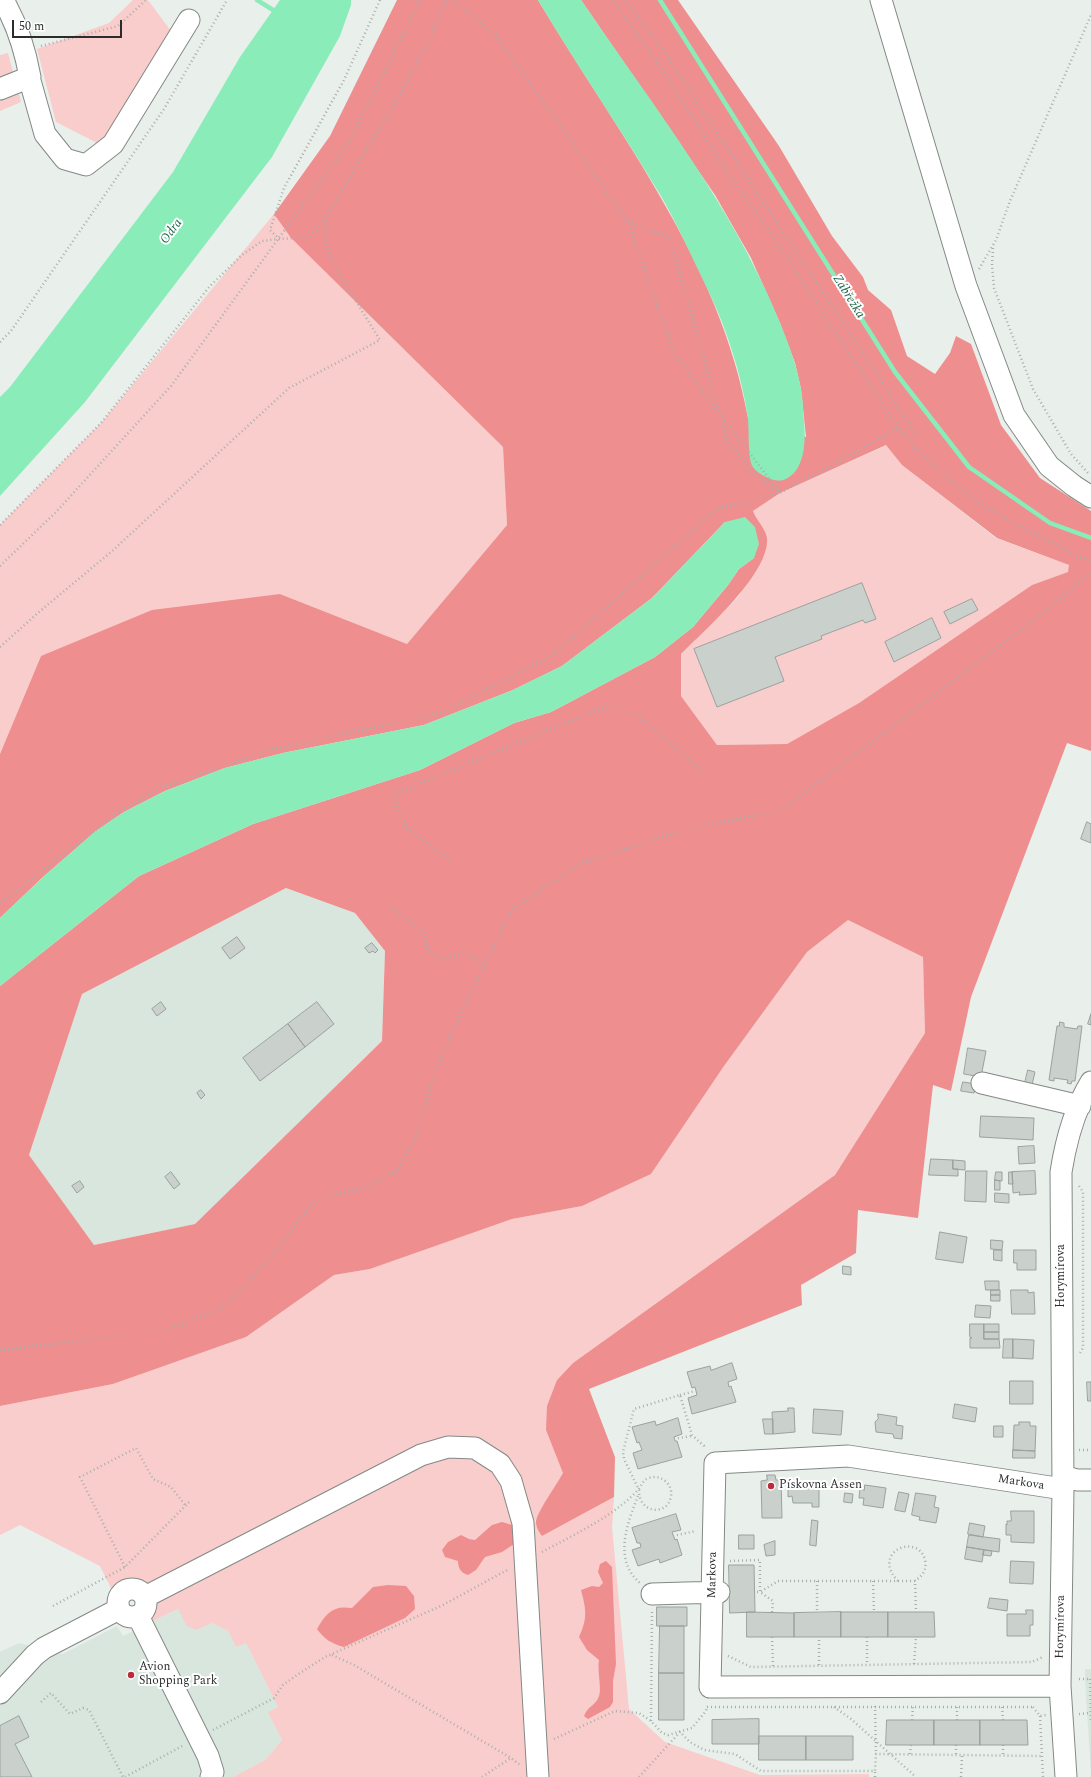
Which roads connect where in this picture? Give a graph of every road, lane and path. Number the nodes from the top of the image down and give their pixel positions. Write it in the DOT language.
graph roads {
  1 [pos="3,0"];
  2 [pos="146,0"];
  3 [pos="227,0"];
  4 [pos="380,0"];
  5 [pos="420,0"];
  6 [pos="446,0"];
  7 [pos="452,0"];
  8 [pos="613,0"];
  9 [pos="626,0"];
  10 [pos="881,0"];
  11 [pos="1091,15"];
  12 [pos="189,20"];
  13 [pos="24,50"];
  14 [pos="29,78"];
  15 [pos="0,89"];
  16 [pos="326,217"];
  17 [pos="628,222"];
  18 [pos="279,239"];
  19 [pos="0,342"];
  20 [pos="899,428"];
  21 [pos="915,448"];
  22 [pos="1091,476"];
  23 [pos="780,493"];
  24 [pos="1091,497"];
  25 [pos="0,525"];
  26 [pos="1091,561"];
  27 [pos="0,566"];
  28 [pos="1091,572"];
  29 [pos="0,647"];
  30 [pos="706,774"];
  31 [pos="449,860"];
  32 [pos="0,903"];
  33 [pos="389,906"];
  34 [pos="485,965"];
  35 [pos="982,1083"];
  36 [pos="1090,1084"];
  37 [pos="1080,1106"];
  38 [pos="0,1350"];
  39 [pos="696,1391"];
  40 [pos="680,1395"];
  41 [pos="692,1436"];
  42 [pos="674,1439"];
  43 [pos="1076,1450"];
  44 [pos="1091,1450"];
  45 [pos="704,1454"];
  46 [pos="1091,1480"];
  47 [pos="1063,1483"];
  48 [pos="639,1490"];
  49 [pos="638,1495"];
  50 [pos="191,1500"];
  51 [pos="186,1506"];
  52 [pos="700,1531"];
  53 [pos="673,1536"];
  54 [pos="525,1561"];
  55 [pos="726,1561"];
  56 [pos="125,1568"];
  57 [pos="817,1581"];
  58 [pos="873,1581"];
  59 [pos="898,1581"];
  60 [pos="915,1582"];
  61 [pos="716,1592"];
  62 [pos="755,1592"];
  63 [pos="760,1592"];
  64 [pos="652,1594"];
  65 [pos="53,1606"];
  66 [pos="134,1607"];
  67 [pos="772,1612"];
  68 [pos="817,1612"];
  69 [pos="874,1612"];
  70 [pos="916,1612"];
  71 [pos="772,1637"];
  72 [pos="819,1637"];
  73 [pos="867,1637"];
  74 [pos="916,1637"];
  75 [pos="332,1654"];
  76 [pos="726,1654"];
  77 [pos="1045,1654"];
  78 [pos="867,1664"];
  79 [pos="914,1664"];
  80 [pos="819,1665"];
  81 [pos="772,1666"];
  82 [pos="1091,1679"];
  83 [pos="1070,1682"];
  84 [pos="710,1687"];
  85 [pos="0,1693"];
  86 [pos="41,1702"];
  87 [pos="834,1706"];
  88 [pos="875,1706"];
  89 [pos="913,1706"];
  90 [pos="707,1707"];
  91 [pos="957,1707"];
  92 [pos="1002,1707"];
  93 [pos="1033,1707"];
  94 [pos="1040,1716"];
  95 [pos="912,1720"];
  96 [pos="957,1720"];
  97 [pos="1003,1720"];
  98 [pos="651,1721"];
  99 [pos="1091,1722"];
  100 [pos="680,1732"];
  101 [pos="198,1737"];
  102 [pos="551,1740"];
  103 [pos="876,1743"];
  104 [pos="911,1745"];
  105 [pos="956,1745"];
  106 [pos="1003,1745"];
  107 [pos="876,1754"];
  108 [pos="890,1754"];
  109 [pos="910,1754"];
  110 [pos="956,1755"];
  111 [pos="962,1755"];
  112 [pos="1003,1755"];
  113 [pos="1042,1756"];
  114 [pos="875,1771"];
  115 [pos="124,1777"];
  116 [pos="210,1777"];
  117 [pos="482,1777"];
  118 [pos="538,1777"];
  119 [pos="638,1777"];
  120 [pos="875,1777"];
  121 [pos="916,1777"];
  122 [pos="961,1777"];
  123 [pos="1043,1777"];
  124 [pos="1066,1777"];
  1 -- 13 [label="street"];
  2 -- 13 [label="path"];
  3 -- 19 [label="path"];
  4 -- 18 [label="path"];
  5 -- 18 [label="path"];
  6 -- 16 [label="path"];
  7 -- 17 [label="path"];
  8 -- 20 [label="path"];
  9 -- 21 [label="path"];
  10 -- 24 [label="street"];
  11 -- 22 [label="path"];
  12 -- 14 [label="street"];
  13 -- 14 [label="street"];
  14 -- 15 [label="street"];
  16 -- 18 [label="path"];
  16 -- 29 [label="path"];
  17 -- 23 [label="path"];
  17 -- 23 [label="path"];
  18 -- 25 [label="path"];
  18 -- 27 [label="path"];
  20 -- 21 [label="path"];
  20 -- 23 [label="path"];
  21 -- 26 [label="path"];
  23 -- 32 [label="path"];
  28 -- 34 [label="path"];
  30 -- 31 [label="path"];
  33 -- 34 [label="path"];
  34 -- 38 [label="path"];
  35 -- 37 [label="street"];
  36 -- 37 [label="street, Horymírova"];
  37 -- 47 [label="street, Horymírova"];
  39 -- 40 [label="path"];
  40 -- 41 [label="path"];
  40 -- 48 [label="path"];
  41 -- 42 [label="path"];
  41 -- 45 [label="path"];
  43 -- 44 [label="path"];
  46 -- 47 [label="street"];
  47 -- 61 [label="street, Markova"];
  47 -- 83 [label="street, Horymírova"];
  48 -- 49 [label="path"];
  48 -- 49 [label="path"];
  48 -- 54 [label="path"];
  49 -- 64 [label="path"];
  50 -- 51 [label="path"];
  51 -- 56 [label="path"];
  51 -- 56 [label="path"];
  52 -- 53 [label="path"];
  54 -- 66 [label="street"];
  54 -- 75 [label="path"];
  54 -- 118 [label="street"];
  55 -- 63 [label="path"];
  56 -- 65 [label="path"];
  57 -- 58 [label="path"];
  57 -- 63 [label="path"];
  57 -- 68 [label="path"];
  58 -- 59 [label="path"];
  58 -- 69 [label="path"];
  59 -- 60 [label="path"];
  59 -- 60 [label="path"];
  60 -- 70 [label="path"];
  61 -- 64 [label="street"];
  61 -- 84 [label="street, Markova"];
  62 -- 63 [label="path"];
  63 -- 67 [label="path"];
  64 -- 98 [label="path"];
  66 -- 85 [label="street"];
  66 -- 101 [label="street"];
  71 -- 81 [label="path"];
  72 -- 80 [label="path"];
  73 -- 78 [label="path"];
  74 -- 79 [label="path"];
  75 -- 101 [label="path"];
  75 -- 117 [label="path"];
  76 -- 81 [label="path"];
  77 -- 79 [label="path"];
  78 -- 79 [label="path"];
  78 -- 80 [label="path"];
  80 -- 81 [label="path"];
  82 -- 83 [label="path"];
  82 -- 99 [label="path"];
  83 -- 84 [label="street"];
  83 -- 124 [label="street, Horymírova"];
  84 -- 90 [label="path"];
  86 -- 115 [label="path"];
  87 -- 88 [label="path"];
  87 -- 90 [label="path"];
  87 -- 103 [label="path"];
  88 -- 89 [label="path"];
  88 -- 103 [label="path"];
  89 -- 91 [label="path"];
  89 -- 95 [label="path"];
  90 -- 100 [label="path"];
  91 -- 92 [label="path"];
  91 -- 96 [label="path"];
  92 -- 93 [label="path"];
  92 -- 97 [label="path"];
  94 -- 113 [label="path"];
  98 -- 100 [label="path"];
  98 -- 102 [label="path"];
  100 -- 114 [label="path"];
  100 -- 119 [label="path"];
  101 -- 115 [label="path"];
  101 -- 116 [label="street"];
  103 -- 107 [label="path"];
  103 -- 108 [label="path"];
  104 -- 109 [label="path"];
  105 -- 110 [label="path"];
  106 -- 112 [label="path"];
  107 -- 108 [label="path"];
  107 -- 114 [label="path"];
  108 -- 109 [label="path"];
  108 -- 121 [label="path"];
  109 -- 110 [label="path"];
  110 -- 111 [label="path"];
  111 -- 112 [label="path"];
  111 -- 122 [label="path"];
  112 -- 113 [label="path"];
  113 -- 123 [label="path"];
  114 -- 120 [label="path"];
}
